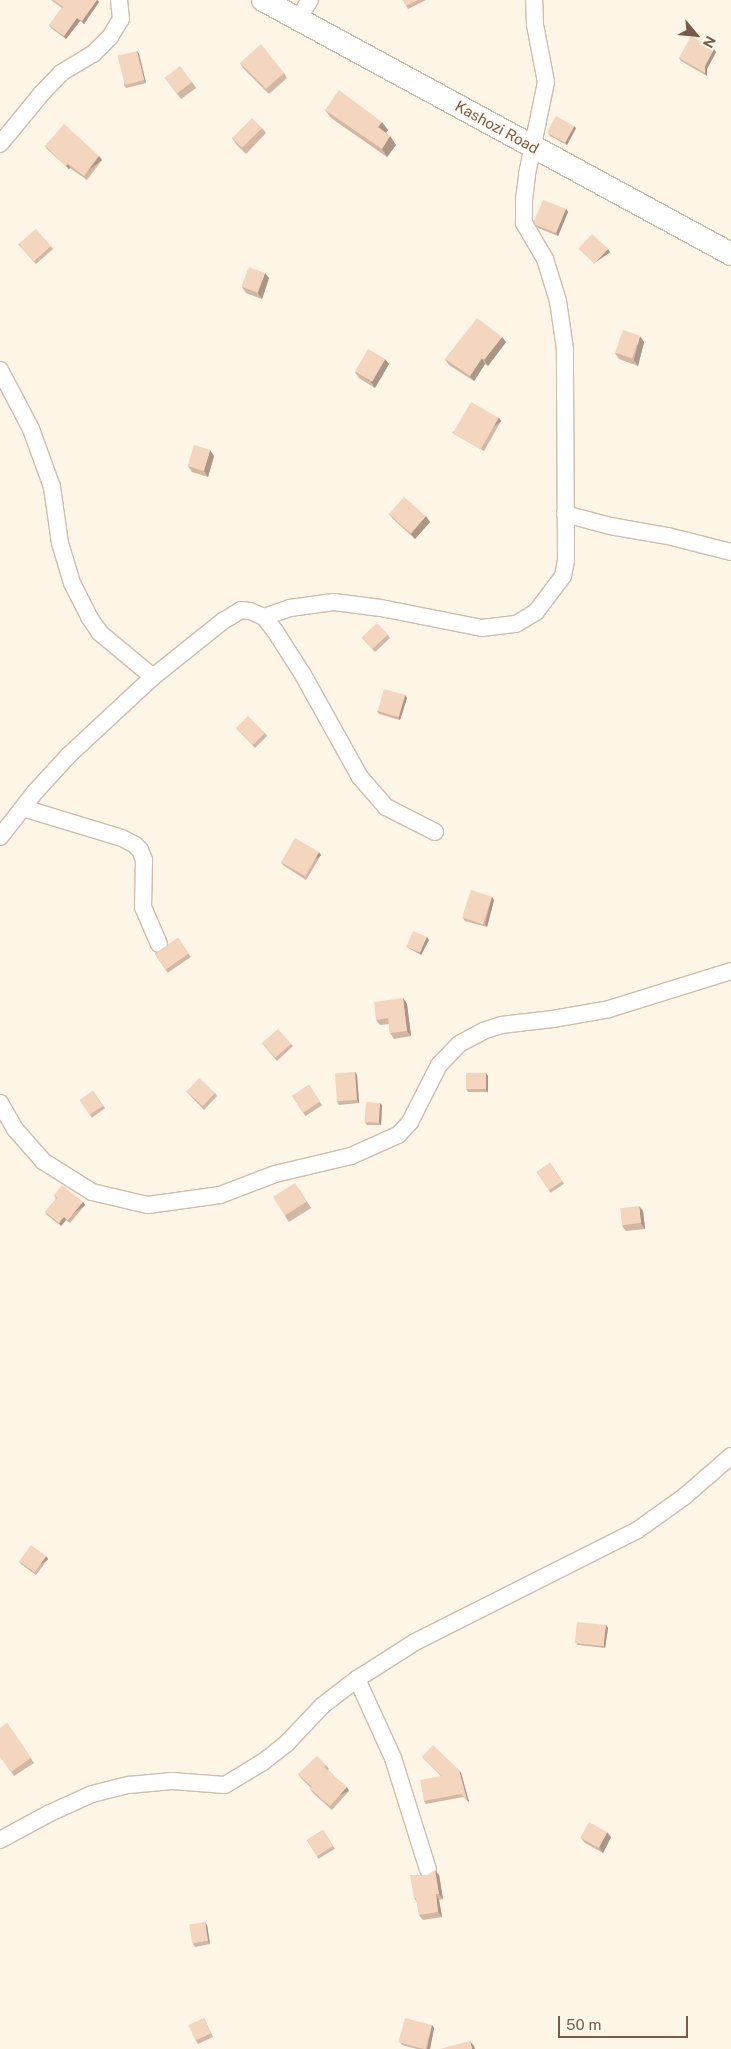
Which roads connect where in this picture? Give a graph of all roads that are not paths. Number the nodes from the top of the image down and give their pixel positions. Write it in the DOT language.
graph roads {
  1 [pos="119,0"];
  2 [pos="263,0"];
  3 [pos="310,0"];
  4 [pos="534,0"];
  5 [pos="298,19"];
  6 [pos="0,144"];
  7 [pos="534,148"];
  8 [pos="731,254"];
  9 [pos="0,370"];
  10 [pos="565,514"];
  11 [pos="731,552"];
  12 [pos="264,617"];
  13 [pos="153,678"];
  14 [pos="23,808"];
  15 [pos="435,832"];
  16 [pos="0,837"];
  17 [pos="159,944"];
  18 [pos="731,971"];
  19 [pos="1,1110"];
  20 [pos="731,1456"];
  21 [pos="357,1679"];
  22 [pos="0,1840"];
  23 [pos="428,1870"];
  1 -- 6 [label="street"];
  2 -- 5 [label="main road, Kashozi Road"];
  3 -- 5 [label="street"];
  4 -- 7 [label="street"];
  5 -- 7 [label="main road, Kashozi Road"];
  7 -- 8 [label="main road, Kashozi Road"];
  7 -- 10 [label="street"];
  9 -- 13 [label="street"];
  10 -- 11 [label="street"];
  10 -- 12 [label="street"];
  12 -- 13 [label="street"];
  12 -- 15 [label="street"];
  13 -- 14 [label="street"];
  14 -- 16 [label="street"];
  14 -- 17 [label="street"];
  18 -- 19 [label="street"];
  20 -- 21 [label="street"];
  21 -- 22 [label="street"];
  21 -- 23 [label="street"];
}
